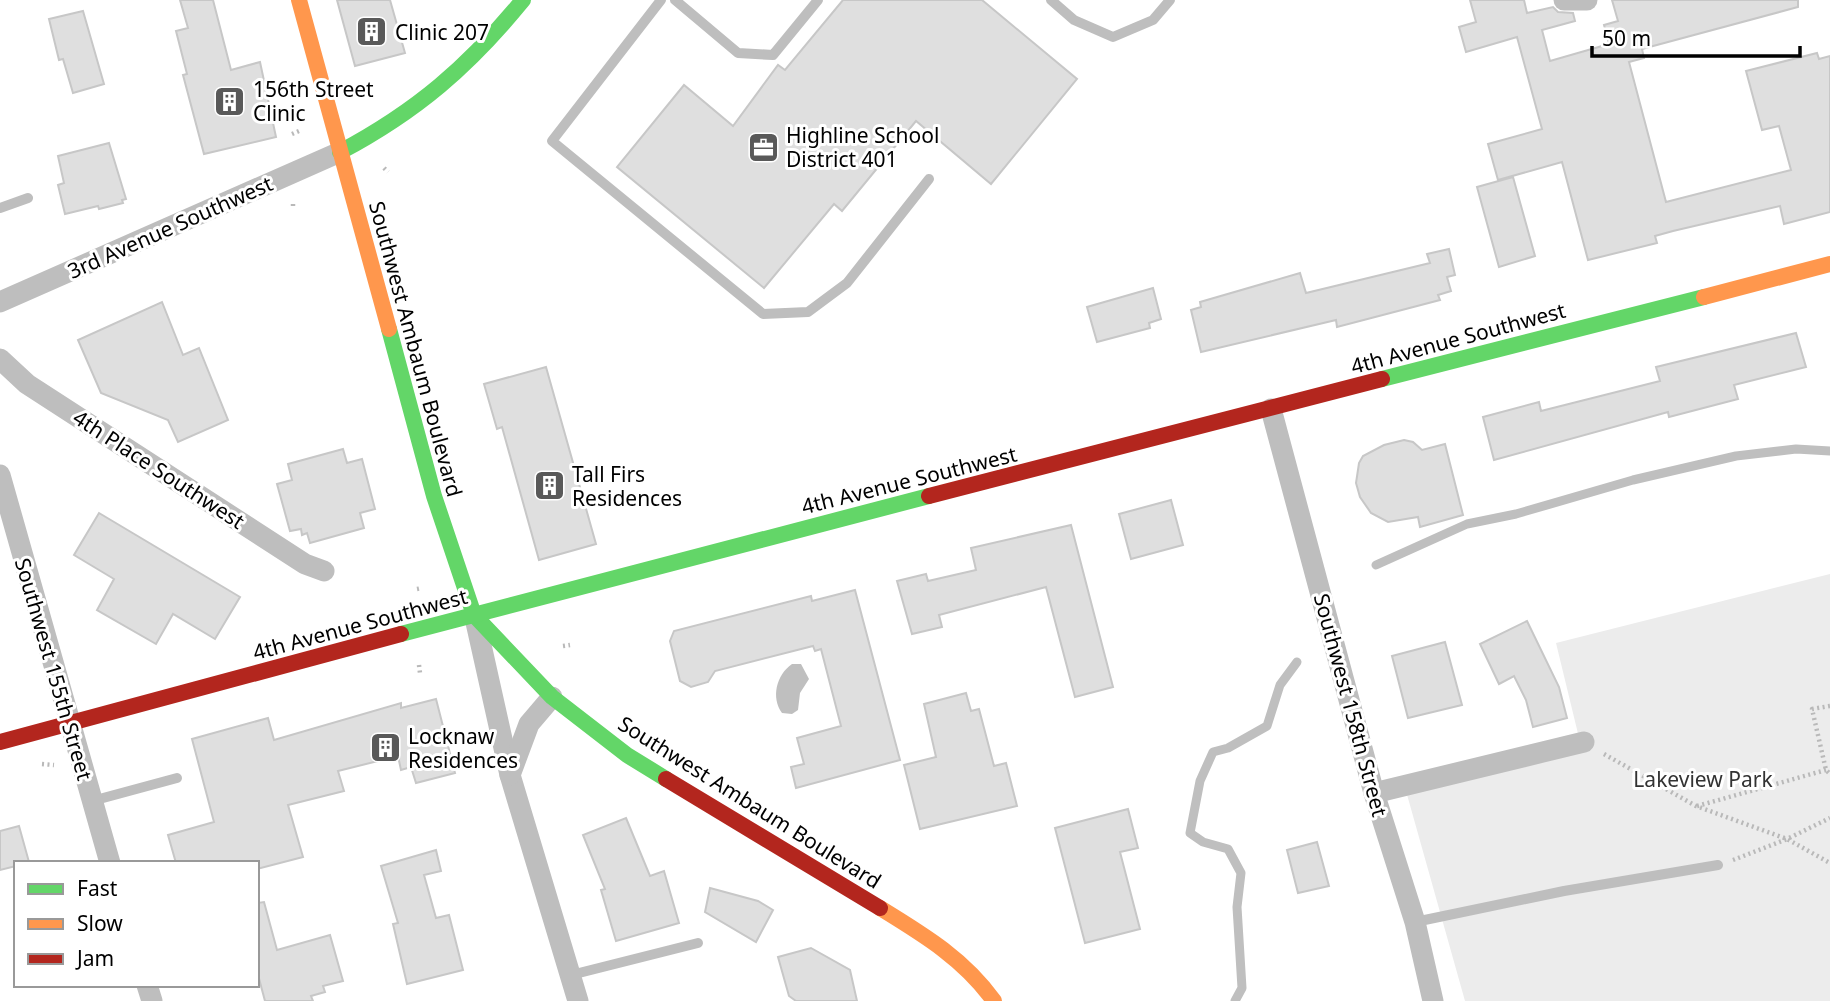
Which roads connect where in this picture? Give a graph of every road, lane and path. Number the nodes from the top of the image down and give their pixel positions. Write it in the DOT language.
graph roads {
  1 [pos="299,0"];
  2 [pos="523,0"];
  3 [pos="661,0"];
  4 [pos="675,0"];
  5 [pos="818,0"];
  6 [pos="1051,0"];
  7 [pos="1170,0"];
  8 [pos="1564,0"];
  9 [pos="1587,0"];
  10 [pos="365,84"];
  11 [pos="359,97"];
  12 [pos="299,131"];
  13 [pos="292,134"];
  14 [pos="340,152"];
  15 [pos="929,179"];
  16 [pos="28,198"];
  17 [pos="0,208"];
  18 [pos="1830,264"];
  19 [pos="0,302"];
  20 [pos="0,359"];
  21 [pos="1271,409"];
  22 [pos="0,475"];
  23 [pos="324,571"];
  24 [pos="474,615"];
  25 [pos="570,645"];
  26 [pos="562,646"];
  27 [pos="419,665"];
  28 [pos="420,673"];
  29 [pos="552,696"];
  30 [pos="1830,706"];
  31 [pos="69,725"];
  32 [pos="0,742"];
  33 [pos="1584,742"];
  34 [pos="42,764"];
  35 [pos="54,765"];
  36 [pos="1828,772"];
  37 [pos="510,775"];
  38 [pos="177,778"];
  39 [pos="1374,793"];
  40 [pos="92,801"];
  41 [pos="1696,806"];
  42 [pos="109,861"];
  43 [pos="1830,863"];
  44 [pos="1718,865"];
  45 [pos="1415,922"];
  46 [pos="698,943"];
  47 [pos="571,975"];
  48 [pos="578,1001"];
  49 [pos="994,1001"];
  50 [pos="1433,1001"];
  1 -- 14 [label="street, Southwest Ambaum Boulevard"];
  2 -- 14 [label="street"];
  3 -- 15 [label="lane"];
  4 -- 5 [label="lane"];
  6 -- 7 [label="lane"];
  8 -- 9 [label="street"];
  10 -- 11 [label="path"];
  12 -- 13 [label="path"];
  14 -- 19 [label="street, 3rd Avenue Southwest"];
  14 -- 24 [label="street, Southwest Ambaum Boulevard"];
  16 -- 17 [label="lane"];
  18 -- 21 [label="street, 4th Avenue Southwest"];
  20 -- 23 [label="street, 4th Place Southwest"];
  21 -- 24 [label="street, 4th Avenue Southwest"];
  21 -- 39 [label="street, Southwest 158th Street"];
  22 -- 31 [label="street, Southwest 155th Street"];
  24 -- 29 [label="street, Southwest Ambaum Boulevard"];
  24 -- 31 [label="street, 4th Avenue Southwest"];
  24 -- 37 [label="street"];
  25 -- 26 [label="path"];
  27 -- 28 [label="path"];
  29 -- 37 [label="street"];
  29 -- 49 [label="street, Southwest Ambaum Boulevard"];
  30 -- 36 [label="path"];
  31 -- 32 [label="street, 4th Avenue Southwest"];
  31 -- 40 [label="street, Southwest 155th Street"];
  33 -- 39 [label="street"];
  33 -- 41 [label="path"];
  34 -- 35 [label="path"];
  36 -- 41 [label="path"];
  37 -- 47 [label="street"];
  38 -- 40 [label="lane"];
  39 -- 45 [label="street, Southwest 158th Street"];
  40 -- 42 [label="street, Southwest 155th Street"];
  41 -- 43 [label="path"];
  44 -- 45 [label="lane"];
  45 -- 50 [label="street, Southwest 158th Street"];
  46 -- 47 [label="lane"];
  47 -- 48 [label="street"];
}
